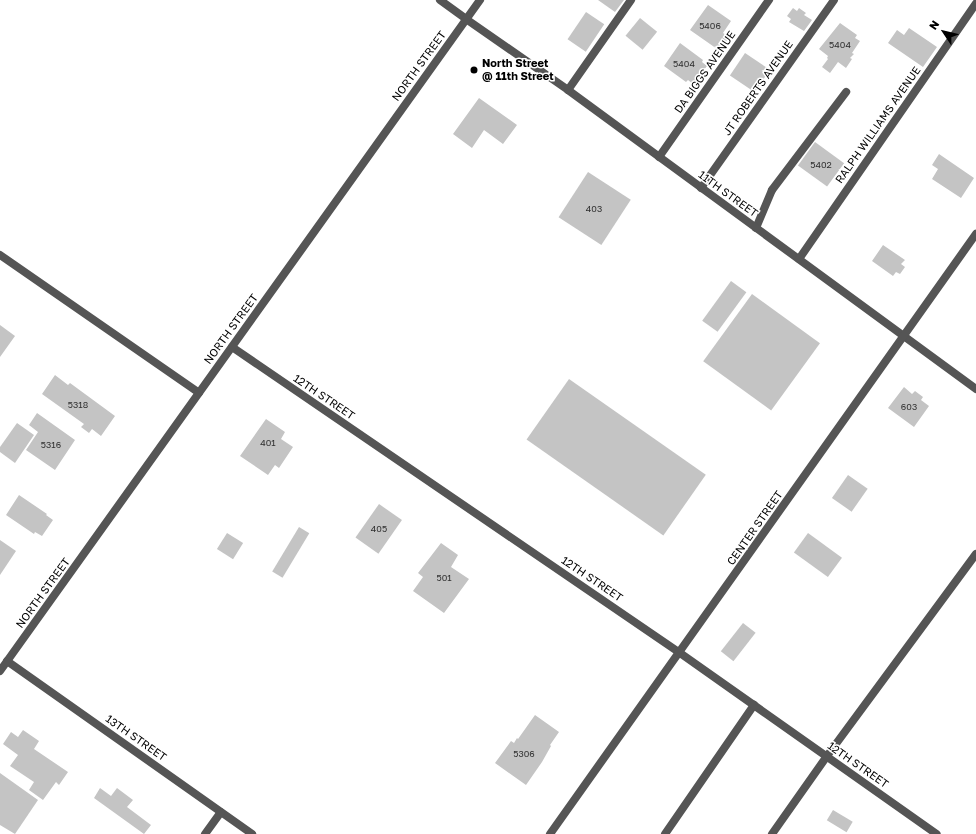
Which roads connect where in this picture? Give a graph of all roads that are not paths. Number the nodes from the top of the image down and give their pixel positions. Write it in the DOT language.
graph roads {
  1 [pos="440,0"];
  2 [pos="480,0"];
  3 [pos="631,0"];
  4 [pos="769,0"];
  5 [pos="834,0"];
  6 [pos="976,3"];
  7 [pos="466,19"];
  8 [pos="568,90"];
  9 [pos="846,92"];
  10 [pos="659,157"];
  11 [pos="701,188"];
  12 [pos="756,228"];
  13 [pos="976,234"];
  14 [pos="0,255"];
  15 [pos="799,259"];
  16 [pos="904,337"];
  17 [pos="232,347"];
  18 [pos="976,389"];
  19 [pos="198,393"];
  20 [pos="976,554"];
  21 [pos="680,653"];
  22 [pos="8,661"];
  23 [pos="0,671"];
  24 [pos="754,705"];
  25 [pos="827,756"];
  26 [pos="221,812"];
  27 [pos="205,834"];
  28 [pos="252,834"];
  29 [pos="550,834"];
  30 [pos="665,834"];
  31 [pos="772,834"];
  32 [pos="937,834"];
  1 -- 7 [label="street, 11TH STREET"];
  2 -- 7 [label="street, NORTH STREET"];
  3 -- 8 [label="street"];
  4 -- 10 [label="street, DA BIGGS AVENUE"];
  5 -- 11 [label="street, JT ROBERTS AVENUE"];
  6 -- 15 [label="street, RALPH WILLIAMS AVENUE"];
  7 -- 8 [label="street, 11TH STREET"];
  7 -- 17 [label="street, NORTH STREET"];
  8 -- 10 [label="street, 11TH STREET"];
  9 -- 12 [label="street"];
  10 -- 11 [label="street, 11TH STREET"];
  11 -- 12 [label="street, 11TH STREET"];
  12 -- 15 [label="street, 11TH STREET"];
  13 -- 16 [label="street, CENTER STREET"];
  14 -- 19 [label="street"];
  15 -- 16 [label="street, 11TH STREET"];
  16 -- 18 [label="street, 11TH STREET"];
  16 -- 21 [label="street, CENTER STREET"];
  17 -- 19 [label="street, NORTH STREET"];
  17 -- 21 [label="street, 12TH STREET"];
  19 -- 22 [label="street, NORTH STREET"];
  20 -- 25 [label="street"];
  21 -- 24 [label="street, 12TH STREET"];
  21 -- 29 [label="street, CENTER STREET"];
  22 -- 23 [label="street, NORTH STREET"];
  22 -- 26 [label="street, 13TH STREET"];
  24 -- 25 [label="street, 12TH STREET"];
  24 -- 30 [label="street"];
  25 -- 31 [label="street"];
  25 -- 32 [label="street, 12TH STREET"];
  26 -- 27 [label="street"];
  26 -- 28 [label="street, 13TH STREET"];
}
